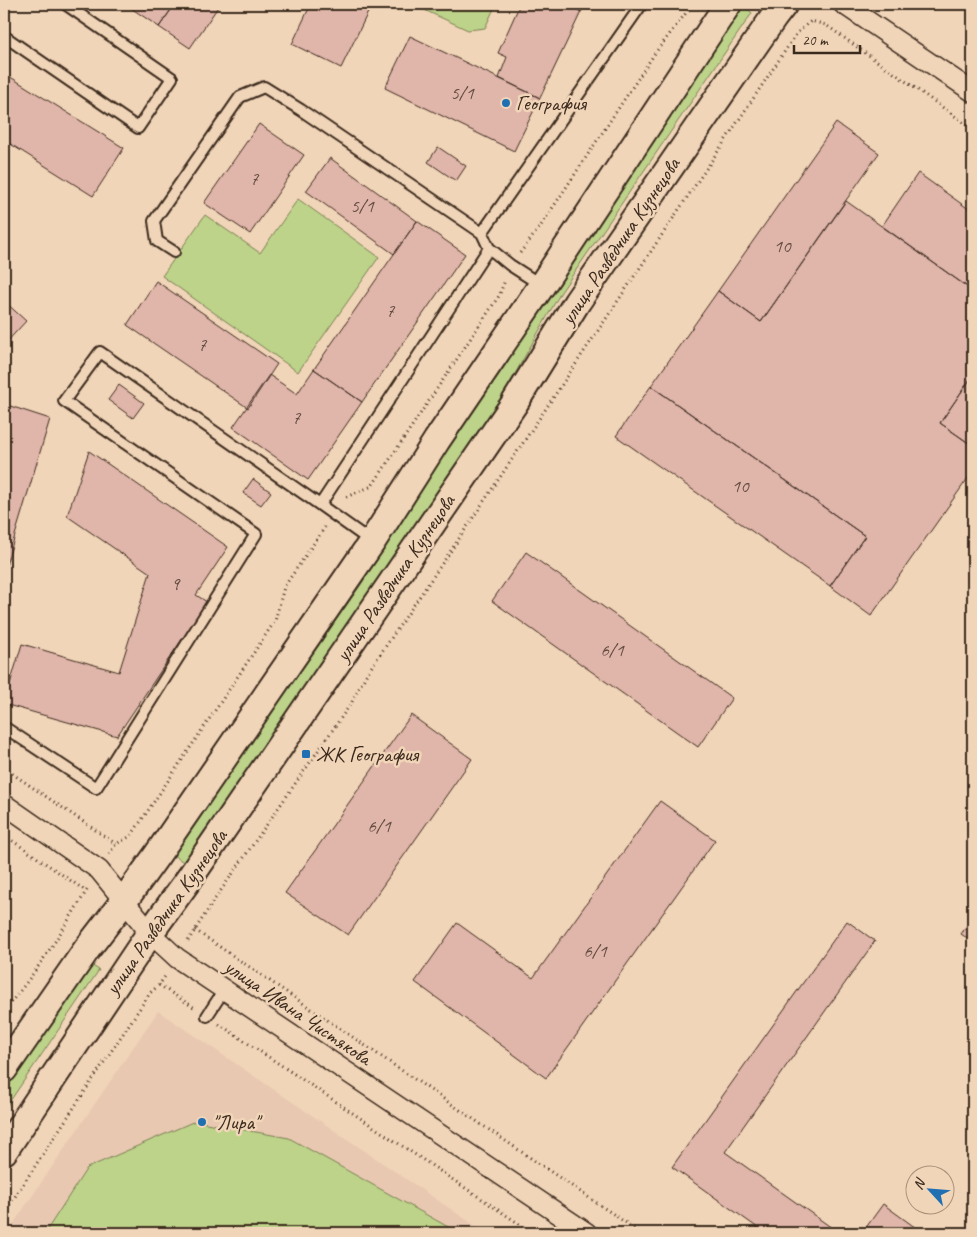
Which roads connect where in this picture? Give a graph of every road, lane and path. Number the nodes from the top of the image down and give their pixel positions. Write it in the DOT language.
graph roads {
  1 [pos="65,4"];
  2 [pos="642,4"];
  3 [pos="728,4"];
  4 [pos="784,4"];
  5 [pos="843,4"];
  6 [pos="4,36"];
  7 [pos="973,92"];
  8 [pos="973,129"];
  9 [pos="482,233"];
  10 [pos="489,248"];
  11 [pos="174,252"];
  12 [pos="542,285"];
  13 [pos="320,505"];
  14 [pos="372,542"];
  15 [pos="4,727"];
  16 [pos="4,768"];
  17 [pos="4,804"];
  18 [pos="4,835"];
  19 [pos="116,844"];
  20 [pos="86,891"];
  21 [pos="124,901"];
  22 [pos="196,930"];
  23 [pos="150,933"];
  24 [pos="177,958"];
  25 [pos="160,985"];
  26 [pos="224,990"];
  27 [pos="207,1016"];
  28 [pos="4,1069"];
  29 [pos="4,1151"];
  30 [pos="4,1213"];
  31 [pos="533,1233"];
  32 [pos="587,1233"];
  33 [pos="640,1233"];
  1 -- 6 [label="lane"];
  2 -- 9 [label="lane"];
  3 -- 12 [label="main road, улица Разведчика Кузнецова"];
  4 -- 23 [label="main road, улица Разведчика Кузнецова"];
  5 -- 7 [label="street"];
  8 -- 22 [label="path"];
  9 -- 10 [label="lane"];
  9 -- 11 [label="lane"];
  10 -- 12 [label="lane"];
  10 -- 13 [label="lane"];
  12 -- 14 [label="main road, улица Разведчика Кузнецова"];
  13 -- 14 [label="lane"];
  13 -- 15 [label="lane"];
  14 -- 21 [label="main road, улица Разведчика Кузнецова"];
  16 -- 19 [label="path"];
  17 -- 21 [label="street, улица Ивана Чистякова"];
  18 -- 20 [label="path"];
  21 -- 23 [label="street, улица Ивана Чистякова"];
  21 -- 28 [label="main road, улица Разведчика Кузнецова"];
  22 -- 24 [label="path"];
  22 -- 33 [label="path"];
  23 -- 24 [label="street, улица Ивана Чистякова"];
  23 -- 29 [label="main road, улица Разведчика Кузнецова"];
  24 -- 25 [label="path"];
  24 -- 26 [label="street, улица Ивана Чистякова"];
  25 -- 27 [label="path"];
  25 -- 30 [label="path"];
  26 -- 27 [label="lane"];
  26 -- 32 [label="street, улица Ивана Чистякова"];
  27 -- 31 [label="path"];
}
